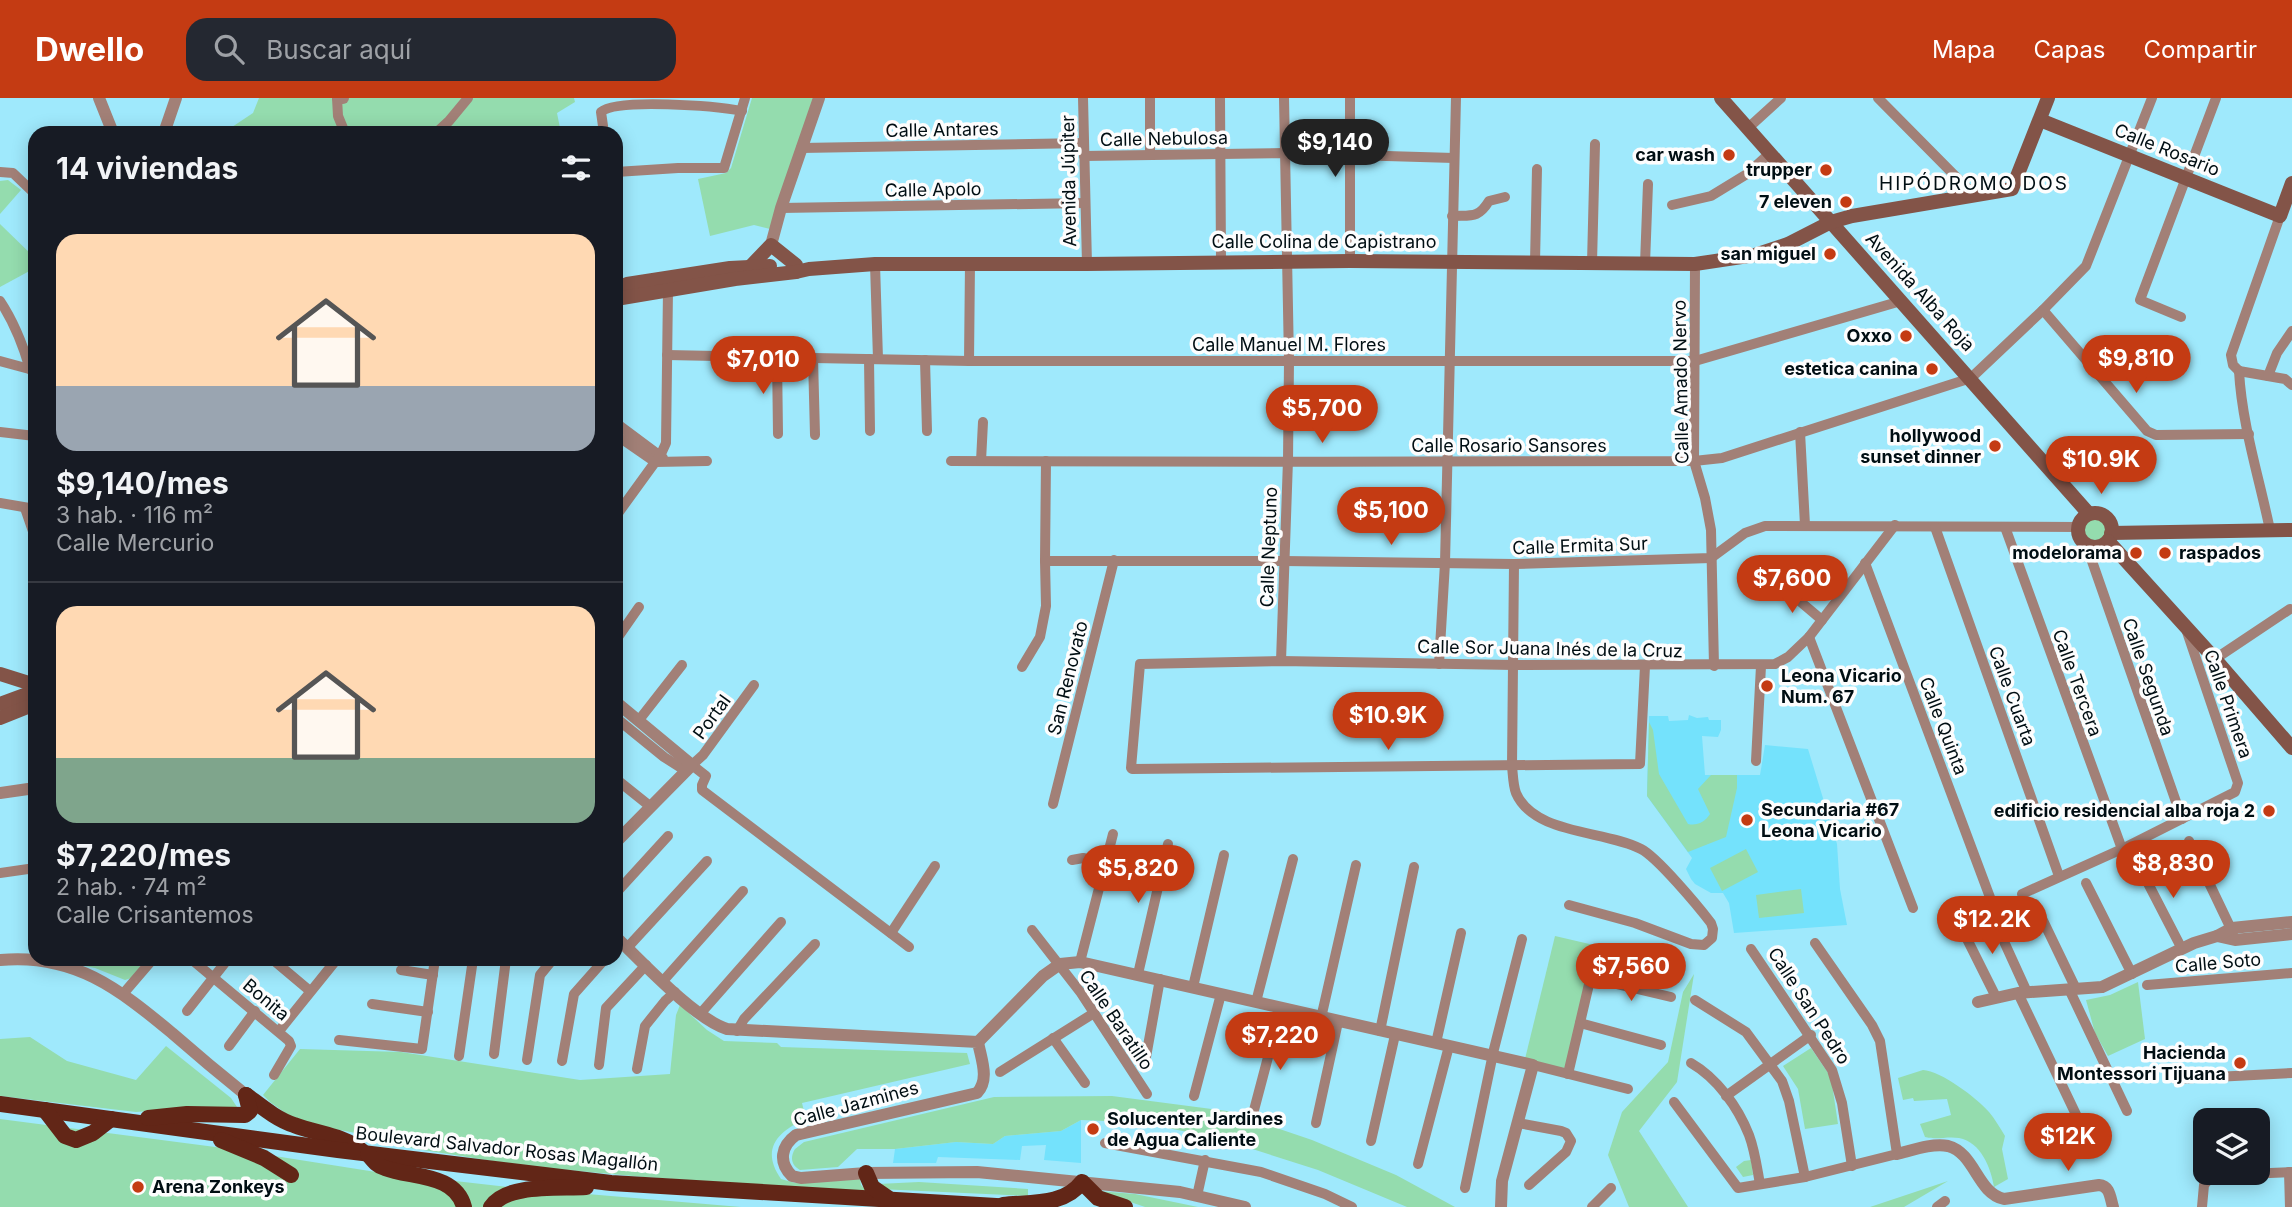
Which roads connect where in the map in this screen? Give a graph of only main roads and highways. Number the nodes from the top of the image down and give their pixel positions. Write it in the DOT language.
graph roads {
  1 [pos="1721,98"];
  2 [pos="2048,98"];
  3 [pos="2040,120"];
  4 [pos="2292,183"];
  5 [pos="1831,222"];
  6 [pos="800,269"];
  7 [pos="748,272"];
  8 [pos="623,286"];
  9 [pos="623,298"];
  10 [pos="2089,514"];
  11 [pos="2292,530"];
  12 [pos="2110,537"];
  13 [pos="0,674"];
  14 [pos="28,683"];
  15 [pos="28,694"];
  16 [pos="28,704"];
  17 [pos="4,706"];
  18 [pos="2286,733"];
  19 [pos="2292,748"];
  20 [pos="0,1104"];
  21 [pos="45,1110"];
  22 [pos="118,1120"];
  23 [pos="190,1130"];
  24 [pos="366,1154"];
  25 [pos="866,1173"];
  26 [pos="291,1175"];
  27 [pos="641,1184"];
  28 [pos="890,1199"];
  29 [pos="994,1206"];
  30 [pos="464,1207"];
  31 [pos="491,1207"];
  32 [pos="1013,1207"];
  33 [pos="1125,1207"];
  1 -- 5 [label="main road, Avenida Alba Roja"];
  2 -- 3 [label="main road"];
  3 -- 4 [label="main road, Calle Rosario"];
  3 -- 5 [label="main road, Calle Colina de Capistrano"];
  5 -- 6 [label="main road, Calle Colina de Capistrano"];
  5 -- 10 [label="main road, Avenida Alba Roja"];
  6 -- 7 [label="main road, Calle Colina de Capistrano"];
  6 -- 7 [label="main road"];
  7 -- 8 [label="main road, Calle Colina de Capistrano"];
  7 -- 9 [label="main road, Calle Colina de Capistrano"];
  10 -- 12 [label="main road"];
  10 -- 12 [label="main road"];
  11 -- 12 [label="main road"];
  12 -- 18 [label="main road"];
  13 -- 14 [label="main road"];
  15 -- 17 [label="main road"];
  16 -- 17 [label="main road"];
  18 -- 19 [label="main road"];
  20 -- 21 [label="highway, Boulevard Salvador Rosas Magallón"];
  21 -- 22 [label="highway, Boulevard Salvador Rosas Magallón"];
  21 -- 22 [label="highway"];
  22 -- 23 [label="highway, Boulevard Salvador Rosas Magallón"];
  22 -- 24 [label="highway"];
  23 -- 24 [label="highway, Boulevard Salvador Rosas Magallón"];
  23 -- 26 [label="highway"];
  24 -- 27 [label="highway, Boulevard Salvador Rosas Magallón"];
  24 -- 30 [label="highway"];
  25 -- 28 [label="highway"];
  27 -- 28 [label="highway, Boulevard Salvador Rosas Magallón"];
  27 -- 31 [label="highway"];
  28 -- 29 [label="highway, Boulevard Salvador Rosas Magallón"];
  29 -- 32 [label="highway, Boulevard Salvador Rosas Magallón"];
  29 -- 33 [label="highway"];
}
